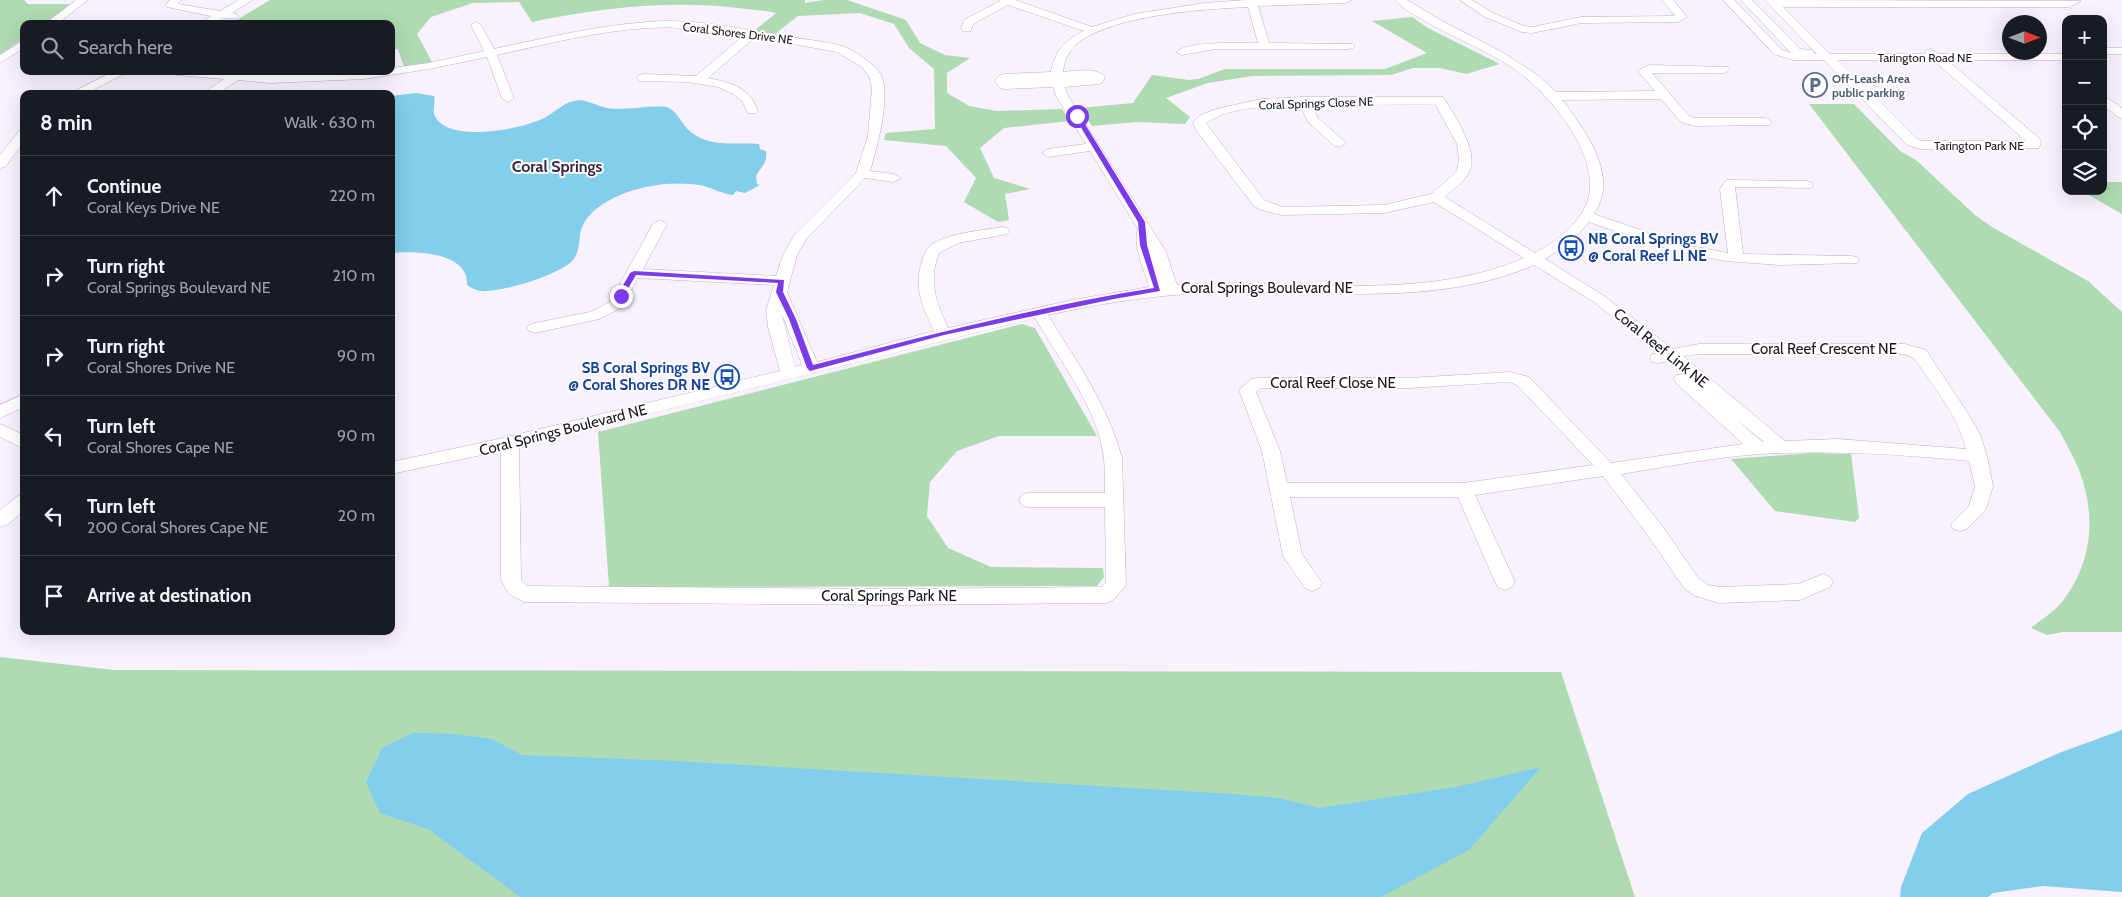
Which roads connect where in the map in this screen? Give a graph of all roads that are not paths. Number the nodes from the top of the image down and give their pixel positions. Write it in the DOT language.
graph roads {
  1 [pos="83,0"];
  2 [pos="176,0"];
  3 [pos="247,0"];
  4 [pos="259,0"];
  5 [pos="1007,0"];
  6 [pos="1022,0"];
  7 [pos="1251,0"];
  8 [pos="1346,0"];
  9 [pos="1400,0"];
  10 [pos="1465,0"];
  11 [pos="1667,0"];
  12 [pos="1728,0"];
  13 [pos="1746,0"];
  14 [pos="2074,0"];
  15 [pos="1772,2"];
  16 [pos="225,18"];
  17 [pos="56,20"];
  18 [pos="476,25"];
  19 [pos="1092,27"];
  20 [pos="967,29"];
  21 [pos="758,35"];
  22 [pos="839,37"];
  23 [pos="1264,45"];
  24 [pos="828,46"];
  25 [pos="1350,46"];
  26 [pos="20,47"];
  27 [pos="2002,51"];
  28 [pos="2062,51"];
  29 [pos="2107,51"];
  30 [pos="2122,51"];
  31 [pos="1182,52"];
  32 [pos="491,53"];
  33 [pos="2002,53"];
  34 [pos="2047,53"];
  35 [pos="1823,54"];
  36 [pos="1933,54"];
  37 [pos="2047,54"];
  38 [pos="2047,56"];
  39 [pos="2062,56"];
  40 [pos="2107,57"];
  41 [pos="2122,57"];
  42 [pos="0,60"];
  43 [pos="2062,68"];
  44 [pos="1724,69"];
  45 [pos="395,71"];
  46 [pos="104,75"];
  47 [pos="115,75"];
  48 [pos="216,75"];
  49 [pos="364,75"];
  50 [pos="233,78"];
  51 [pos="643,78"];
  52 [pos="698,80"];
  53 [pos="711,82"];
  54 [pos="80,90"];
  55 [pos="83,90"];
  56 [pos="214,90"];
  57 [pos="1664,95"];
  58 [pos="1553,96"];
  59 [pos="508,98"];
  60 [pos="1304,101"];
  61 [pos="2107,102"];
  62 [pos="752,110"];
  63 [pos="2122,114"];
  64 [pos="1765,122"];
  65 [pos="20,138"];
  66 [pos="1340,143"];
  67 [pos="1094,147"];
  68 [pos="1048,153"];
  69 [pos="0,164"];
  70 [pos="862,174"];
  71 [pos="894,178"];
  72 [pos="1806,185"];
  73 [pos="1430,199"];
  74 [pos="1586,216"];
  75 [pos="660,224"];
  76 [pos="1002,231"];
  77 [pos="1736,258"];
  78 [pos="1852,260"];
  79 [pos="1529,261"];
  80 [pos="636,268"];
  81 [pos="782,281"];
  82 [pos="1164,289"];
  83 [pos="1039,312"];
  84 [pos="534,328"];
  85 [pos="943,333"];
  86 [pos="1665,357"];
  87 [pos="810,368"];
  88 [pos="789,374"];
  89 [pos="20,390"];
  90 [pos="0,400"];
  91 [pos="20,402"];
  92 [pos="0,412"];
  93 [pos="0,430"];
  94 [pos="20,441"];
  95 [pos="510,442"];
  96 [pos="1780,447"];
  97 [pos="1758,448"];
  98 [pos="1978,456"];
  99 [pos="395,467"];
  100 [pos="1607,469"];
  101 [pos="1280,490"];
  102 [pos="1464,490"];
  103 [pos="1028,500"];
  104 [pos="1115,500"];
  105 [pos="20,504"];
  106 [pos="0,520"];
  107 [pos="1960,524"];
  108 [pos="1506,582"];
  109 [pos="1822,582"];
  110 [pos="1312,583"];
  1 -- 17 [label="street"];
  2 -- 16 [label="street"];
  3 -- 16 [label="street"];
  4 -- 16 [label="street"];
  5 -- 19 [label="street"];
  5 -- 20 [label="street"];
  6 -- 19 [label="street"];
  7 -- 8 [label="street"];
  7 -- 19 [label="street"];
  7 -- 23 [label="street"];
  9 -- 58 [label="street, Coral Springs Boulevard NE"];
  10 -- 11 [label="street"];
  12 -- 35 [label="street, Tarington Road NE"];
  13 -- 35 [label="street, Tarington Road NE"];
  14 -- 15 [label="street"];
  15 -- 35 [label="street"];
  18 -- 32 [label="street"];
  19 -- 67 [label="street"];
  21 -- 24 [label="street, Coral Shores Drive NE"];
  21 -- 32 [label="street, Coral Shores Drive NE"];
  21 -- 52 [label="street"];
  21 -- 53 [label="street"];
  22 -- 24 [label="street"];
  23 -- 25 [label="street"];
  23 -- 31 [label="street"];
  24 -- 70 [label="street, Coral Shores Drive NE"];
  26 -- 42 [label="street"];
  27 -- 36 [label="street, Tarington Road NE"];
  28 -- 34 [label="street, Tarington Road NE"];
  29 -- 30 [label="street"];
  32 -- 45 [label="street, Coral Shores Drive NE"];
  32 -- 59 [label="street"];
  33 -- 36 [label="street, Tarington Road NE"];
  35 -- 36 [label="street, Tarington Road NE"];
  35 -- 36 [label="street, Tarington Park NE"];
  37 -- 39 [label="street, Tarington Road NE"];
  38 -- 43 [label="street"];
  40 -- 41 [label="street"];
  44 -- 57 [label="street"];
  46 -- 54 [label="street"];
  47 -- 55 [label="street"];
  48 -- 50 [label="street, Coral Shores Drive NE"];
  49 -- 50 [label="street, Coral Shores Drive NE"];
  50 -- 56 [label="street"];
  51 -- 52 [label="street"];
  52 -- 53 [label="street"];
  53 -- 62 [label="street"];
  57 -- 58 [label="street"];
  57 -- 64 [label="street"];
  58 -- 74 [label="street, Coral Springs Boulevard NE"];
  60 -- 66 [label="street"];
  60 -- 73 [label="street, Coral Springs Close NE"];
  60 -- 73 [label="street, Coral Springs Close NE"];
  61 -- 63 [label="street"];
  65 -- 69 [label="street"];
  67 -- 68 [label="street"];
  67 -- 82 [label="street"];
  70 -- 71 [label="street"];
  70 -- 81 [label="street, Coral Shores Drive NE"];
  72 -- 77 [label="street"];
  73 -- 79 [label="street"];
  74 -- 77 [label="street"];
  74 -- 79 [label="street, Coral Springs Boulevard NE"];
  75 -- 80 [label="street"];
  76 -- 85 [label="street"];
  77 -- 78 [label="street"];
  79 -- 82 [label="street, Coral Springs Boulevard NE"];
  79 -- 86 [label="street, Coral Reef Link NE"];
  80 -- 81 [label="street"];
  80 -- 84 [label="street"];
  81 -- 87 [label="street"];
  81 -- 88 [label="street, Coral Shores Drive NE"];
  82 -- 83 [label="street, Coral Springs Boulevard NE"];
  83 -- 85 [label="street, Coral Springs Boulevard NE"];
  83 -- 104 [label="street, Coral Springs Park NE"];
  85 -- 87 [label="street, Coral Springs Boulevard NE"];
  86 -- 96 [label="street, Coral Reef Link NE"];
  86 -- 97 [label="street, Coral Reef Link NE"];
  86 -- 98 [label="street, Coral Reef Crescent NE"];
  87 -- 88 [label="street, Coral Springs Boulevard NE"];
  88 -- 95 [label="street, Coral Springs Boulevard NE"];
  89 -- 90 [label="street"];
  91 -- 92 [label="street"];
  93 -- 94 [label="street"];
  95 -- 99 [label="street, Coral Springs Boulevard NE"];
  95 -- 104 [label="street, Coral Springs Park NE"];
  96 -- 97 [label="street"];
  96 -- 98 [label="street"];
  97 -- 100 [label="street"];
  98 -- 107 [label="street, Coral Reef Crescent NE"];
  100 -- 101 [label="street, Coral Reef Close NE"];
  100 -- 102 [label="street"];
  100 -- 109 [label="street"];
  101 -- 102 [label="street"];
  101 -- 110 [label="street"];
  102 -- 108 [label="street"];
  103 -- 104 [label="street"];
  105 -- 106 [label="street"];
}
